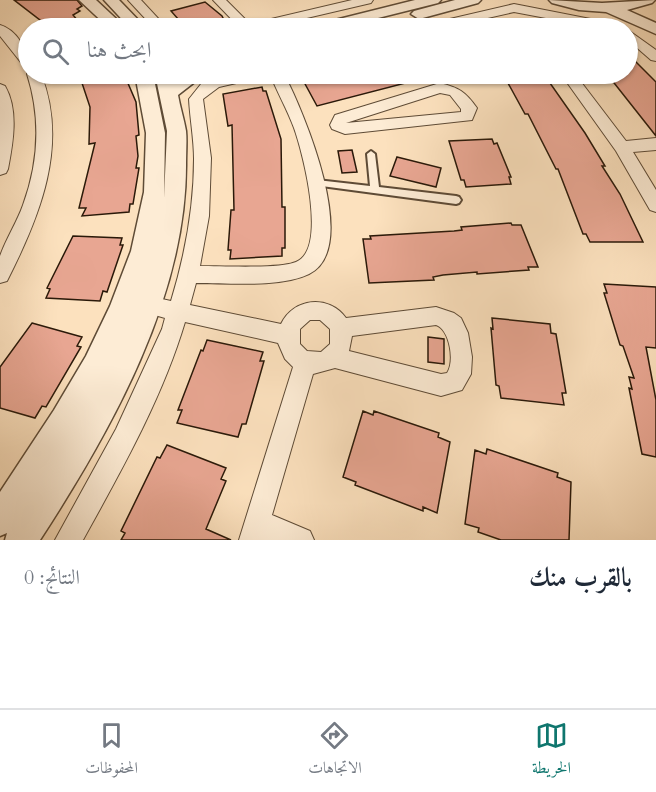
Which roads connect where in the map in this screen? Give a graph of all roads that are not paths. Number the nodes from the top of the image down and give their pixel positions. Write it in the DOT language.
graph roads {
  1 [pos="87,0"];
  2 [pos="110,0"];
  3 [pos="134,0"];
  4 [pos="219,0"];
  5 [pos="367,0"];
  6 [pos="433,0"];
  7 [pos="473,0"];
  8 [pos="557,0"];
  9 [pos="646,0"];
  10 [pos="655,0"];
  11 [pos="656,5"];
  12 [pos="610,8"];
  13 [pos="106,18"];
  14 [pos="128,18"];
  15 [pos="151,18"];
  16 [pos="238,18"];
  17 [pos="290,18"];
  18 [pos="361,18"];
  19 [pos="401,18"];
  20 [pos="468,18"];
  21 [pos="548,18"];
  22 [pos="632,18"];
  23 [pos="638,21"];
  24 [pos="0,29"];
  25 [pos="656,29"];
  26 [pos="638,43"];
  27 [pos="18,48"];
  28 [pos="656,57"];
  29 [pos="37,84"];
  30 [pos="147,84"];
  31 [pos="167,84"];
  32 [pos="219,84"];
  33 [pos="282,84"];
  34 [pos="575,84"];
  35 [pos="0,89"];
  36 [pos="321,129"];
  37 [pos="656,144"];
  38 [pos="622,147"];
  39 [pos="371,154"];
  40 [pos="0,170"];
  41 [pos="317,183"];
  42 [pos="375,190"];
  43 [pos="456,200"];
  44 [pos="656,205"];
  45 [pos="0,275"];
  46 [pos="189,275"];
  47 [pos="148,305"];
  48 [pos="178,311"];
  49 [pos="342,328"];
  50 [pos="288,335"];
  51 [pos="332,357"];
  52 [pos="306,361"];
  53 [pos="0,520"];
  54 [pos="255,532"];
  55 [pos="21,540"];
  56 [pos="68,540"];
  57 [pos="301,540"];
  1 -- 13 [label="street"];
  2 -- 14 [label="street"];
  3 -- 15 [label="street"];
  4 -- 16 [label="street"];
  5 -- 17 [label="street"];
  6 -- 18 [label="street"];
  7 -- 19 [label="street"];
  8 -- 12 [label="street"];
  9 -- 12 [label="street"];
  10 -- 11 [label="street"];
  12 -- 22 [label="street"];
  20 -- 21 [label="street"];
  23 -- 25 [label="street"];
  24 -- 27 [label="street"];
  26 -- 28 [label="street"];
  29 -- 45 [label="street"];
  30 -- 53 [label="street"];
  31 -- 47 [label="street"];
  32 -- 46 [label="street"];
  33 -- 36 [label="street"];
  34 -- 38 [label="street"];
  35 -- 40 [label="street"];
  36 -- 36 [label="street"];
  36 -- 41 [label="street"];
  37 -- 38 [label="street"];
  38 -- 44 [label="street"];
  39 -- 42 [label="lane"];
  41 -- 42 [label="lane"];
  41 -- 46 [label="street"];
  42 -- 43 [label="lane"];
  46 -- 48 [label="street"];
  47 -- 48 [label="street"];
  47 -- 55 [label="street"];
  48 -- 50 [label="street"];
  48 -- 56 [label="street"];
  49 -- 50 [label="street"];
  49 -- 51 [label="street"];
  49 -- 51 [label="street"];
  50 -- 52 [label="street"];
  51 -- 52 [label="street"];
  52 -- 54 [label="street"];
  54 -- 57 [label="street"];
}
